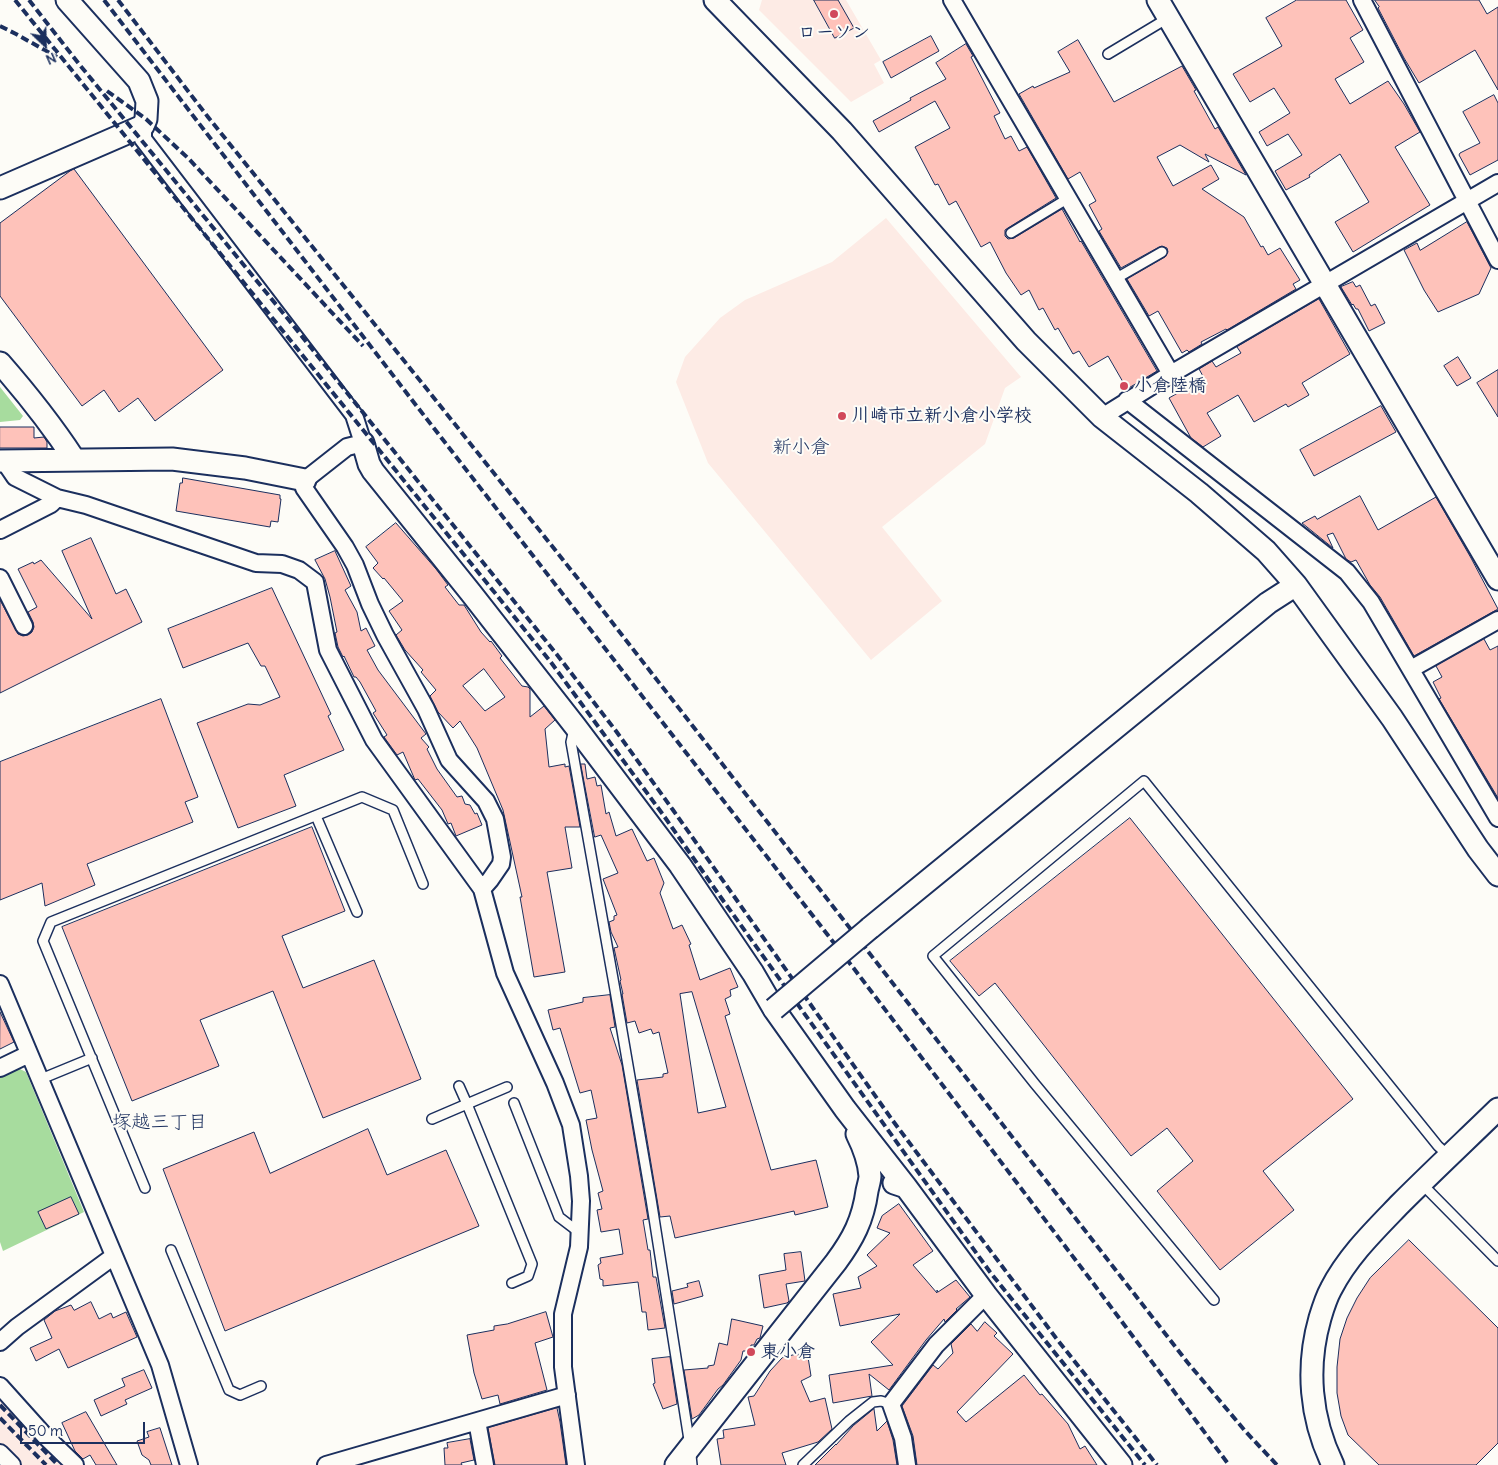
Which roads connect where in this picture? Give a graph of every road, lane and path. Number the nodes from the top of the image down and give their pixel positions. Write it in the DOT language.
graph roads {
  1 [pos="67,0"];
  2 [pos="952,0"];
  3 [pos="1158,0"];
  4 [pos="1362,0"];
  5 [pos="721,2"];
  6 [pos="1169,18"];
  7 [pos="1108,54"];
  8 [pos="143,126"];
  9 [pos="1498,183"];
  10 [pos="0,188"];
  11 [pos="1067,199"];
  12 [pos="1466,200"];
  13 [pos="1011,232"];
  14 [pos="1162,252"];
  15 [pos="1498,260"];
  16 [pos="1115,279"];
  17 [pos="1325,284"];
  18 [pos="0,363"];
  19 [pos="1171,374"];
  20 [pos="1127,400"];
  21 [pos="1102,417"];
  22 [pos="362,443"];
  23 [pos="74,459"];
  24 [pos="2,461"];
  25 [pos="304,480"];
  26 [pos="57,498"];
  27 [pos="0,530"];
  28 [pos="0,578"];
  29 [pos="1498,579"];
  30 [pos="1296,585"];
  31 [pos="1498,620"];
  32 [pos="24,626"];
  33 [pos="1411,669"];
  34 [pos="575,726"];
  35 [pos="316,816"];
  36 [pos="1498,818"];
  37 [pos="1498,875"];
  38 [pos="423,884"];
  39 [pos="482,889"];
  40 [pos="357,912"];
  41 [pos="0,984"];
  42 [pos="774,1010"];
  43 [pos="29,1054"];
  44 [pos="92,1058"];
  45 [pos="0,1068"];
  46 [pos="41,1079"];
  47 [pos="459,1086"];
  48 [pos="507,1086"];
  49 [pos="514,1103"];
  50 [pos="467,1104"];
  51 [pos="845,1109"];
  52 [pos="1498,1109"];
  53 [pos="432,1119"];
  54 [pos="1449,1157"];
  55 [pos="870,1176"];
  56 [pos="1421,1183"];
  57 [pos="906,1187"];
  58 [pos="145,1188"];
  59 [pos="580,1233"];
  60 [pos="171,1250"];
  61 [pos="114,1256"];
  62 [pos="1498,1261"];
  63 [pos="512,1283"];
  64 [pos="986,1295"];
  65 [pos="1214,1300"];
  66 [pos="0,1342"];
  67 [pos="0,1386"];
  68 [pos="261,1386"];
  69 [pos="567,1395"];
  70 [pos="891,1404"];
  71 [pos="477,1421"];
  72 [pos="0,1453"];
  73 [pos="691,1456"];
  74 [pos="12,1465"];
  75 [pos="75,1465"];
  76 [pos="190,1465"];
  77 [pos="326,1465"];
  78 [pos="485,1465"];
  79 [pos="576,1465"];
  80 [pos="676,1465"];
  81 [pos="803,1465"];
  82 [pos="907,1465"];
  83 [pos="1121,1465"];
  84 [pos="1333,1465"];
  1 -- 8 [label="street"];
  2 -- 11 [label="street"];
  3 -- 6 [label="street"];
  4 -- 12 [label="street"];
  5 -- 21 [label="street"];
  6 -- 7 [label="lane"];
  6 -- 17 [label="street"];
  8 -- 10 [label="street"];
  8 -- 22 [label="street"];
  9 -- 12 [label="street"];
  11 -- 13 [label="lane"];
  11 -- 16 [label="street"];
  12 -- 15 [label="street"];
  12 -- 17 [label="street"];
  14 -- 16 [label="lane"];
  16 -- 19 [label="street"];
  17 -- 19 [label="street"];
  17 -- 29 [label="street"];
  18 -- 23 [label="street"];
  19 -- 20 [label="street"];
  20 -- 21 [label="street"];
  20 -- 33 [label="street"];
  21 -- 30 [label="street"];
  22 -- 25 [label="street"];
  22 -- 34 [label="street"];
  23 -- 24 [label="street"];
  23 -- 25 [label="street"];
  24 -- 26 [label="street"];
  25 -- 39 [label="street"];
  26 -- 27 [label="street"];
  26 -- 39 [label="street"];
  28 -- 32 [label="street"];
  30 -- 37 [label="street"];
  30 -- 42 [label="street, bridge"];
  31 -- 33 [label="street"];
  33 -- 36 [label="street"];
  34 -- 42 [label="street"];
  34 -- 73 [label="lane"];
  35 -- 38 [label="lane"];
  35 -- 40 [label="lane"];
  35 -- 44 [label="lane"];
  39 -- 59 [label="street"];
  41 -- 43 [label="street"];
  42 -- 51 [label="street"];
  43 -- 45 [label="street"];
  43 -- 46 [label="street"];
  44 -- 46 [label="lane"];
  44 -- 58 [label="lane"];
  46 -- 61 [label="street"];
  47 -- 50 [label="lane"];
  48 -- 50 [label="lane"];
  49 -- 59 [label="lane"];
  50 -- 53 [label="lane"];
  50 -- 63 [label="lane"];
  51 -- 55 [label="street"];
  51 -- 57 [label="street"];
  52 -- 54 [label="street"];
  54 -- 56 [label="street"];
  54 -- 65 [label="lane"];
  55 -- 57 [label="street"];
  55 -- 73 [label="street"];
  56 -- 62 [label="lane"];
  56 -- 84 [label="street"];
  57 -- 64 [label="street"];
  59 -- 69 [label="street"];
  60 -- 68 [label="lane"];
  61 -- 66 [label="street"];
  61 -- 76 [label="street"];
  64 -- 70 [label="street"];
  64 -- 83 [label="street"];
  67 -- 75 [label="street"];
  69 -- 71 [label="street"];
  69 -- 79 [label="street"];
  70 -- 81 [label="lane"];
  70 -- 82 [label="street"];
  71 -- 77 [label="street"];
  71 -- 78 [label="street"];
  72 -- 74 [label="street"];
  73 -- 80 [label="street"];
}
